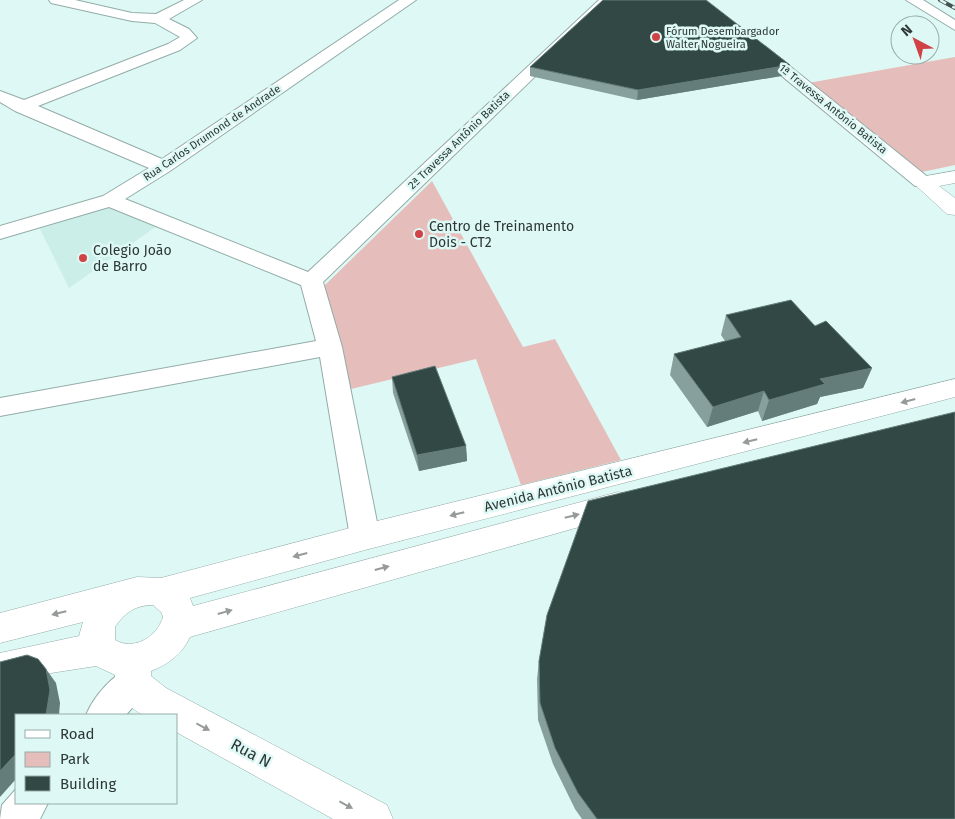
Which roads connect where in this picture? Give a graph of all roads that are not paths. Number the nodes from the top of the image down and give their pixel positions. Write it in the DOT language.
graph roads {
  1 [pos="56,0"];
  2 [pos="195,0"];
  3 [pos="409,0"];
  4 [pos="607,0"];
  5 [pos="913,0"];
  6 [pos="158,19"];
  7 [pos="955,26"];
  8 [pos="751,43"];
  9 [pos="0,96"];
  10 [pos="21,107"];
  11 [pos="164,167"];
  12 [pos="955,177"];
  13 [pos="922,182"];
  14 [pos="110,200"];
  15 [pos="955,209"];
  16 [pos="0,232"];
  17 [pos="311,281"];
  18 [pos="330,347"];
  19 [pos="955,388"];
  20 [pos="0,407"];
  21 [pos="525,497"];
  22 [pos="642,498"];
  23 [pos="538,525"];
  24 [pos="364,537"];
  25 [pos="161,592"];
  26 [pos="123,597"];
  27 [pos="178,625"];
  28 [pos="0,628"];
  29 [pos="101,649"];
  30 [pos="0,670"];
  31 [pos="134,672"];
  32 [pos="105,714"];
  33 [pos="28,804"];
  34 [pos="16,819"];
  35 [pos="373,819"];
  1 -- 6 [label="street"];
  2 -- 6 [label="street"];
  3 -- 11 [label="street, Rua Carlos Drumond de Andrade"];
  4 -- 17 [label="street, 2ª Travessa Antônio Batista"];
  5 -- 7 [label="street"];
  6 -- 10 [label="street"];
  8 -- 13 [label="street, 1ª Travessa Antônio Batista"];
  9 -- 10 [label="street"];
  10 -- 11 [label="street"];
  11 -- 14 [label="street, Rua Carlos Drumond de Andrade"];
  12 -- 13 [label="street"];
  13 -- 15 [label="street, 1ª Travessa Antônio Batista"];
  14 -- 16 [label="street, Rua Carlos Drumond de Andrade"];
  14 -- 17 [label="street"];
  17 -- 18 [label="street"];
  18 -- 20 [label="street"];
  18 -- 24 [label="street"];
  19 -- 21 [label="street, Avenida Antônio Batista, one-way"];
  21 -- 23 [label="street"];
  21 -- 24 [label="street, Avenida Antônio Batista, one-way"];
  23 -- 22 [label="street, one-way"];
  27 -- 23 [label="street, one-way"];
  24 -- 25 [label="street, Avenida Antônio Batista, one-way"];
  25 -- 26 [label="street, Avenida Antônio Batista"];
  25 -- 27 [label="street"];
  26 -- 28 [label="street, Avenida Antônio Batista, one-way"];
  26 -- 29 [label="street"];
  27 -- 31 [label="street"];
  29 -- 30 [label="street"];
  29 -- 31 [label="street"];
  31 -- 32 [label="street"];
  31 -- 35 [label="street, Rua N, one-way"];
  33 -- 34 [label="street"];
}
